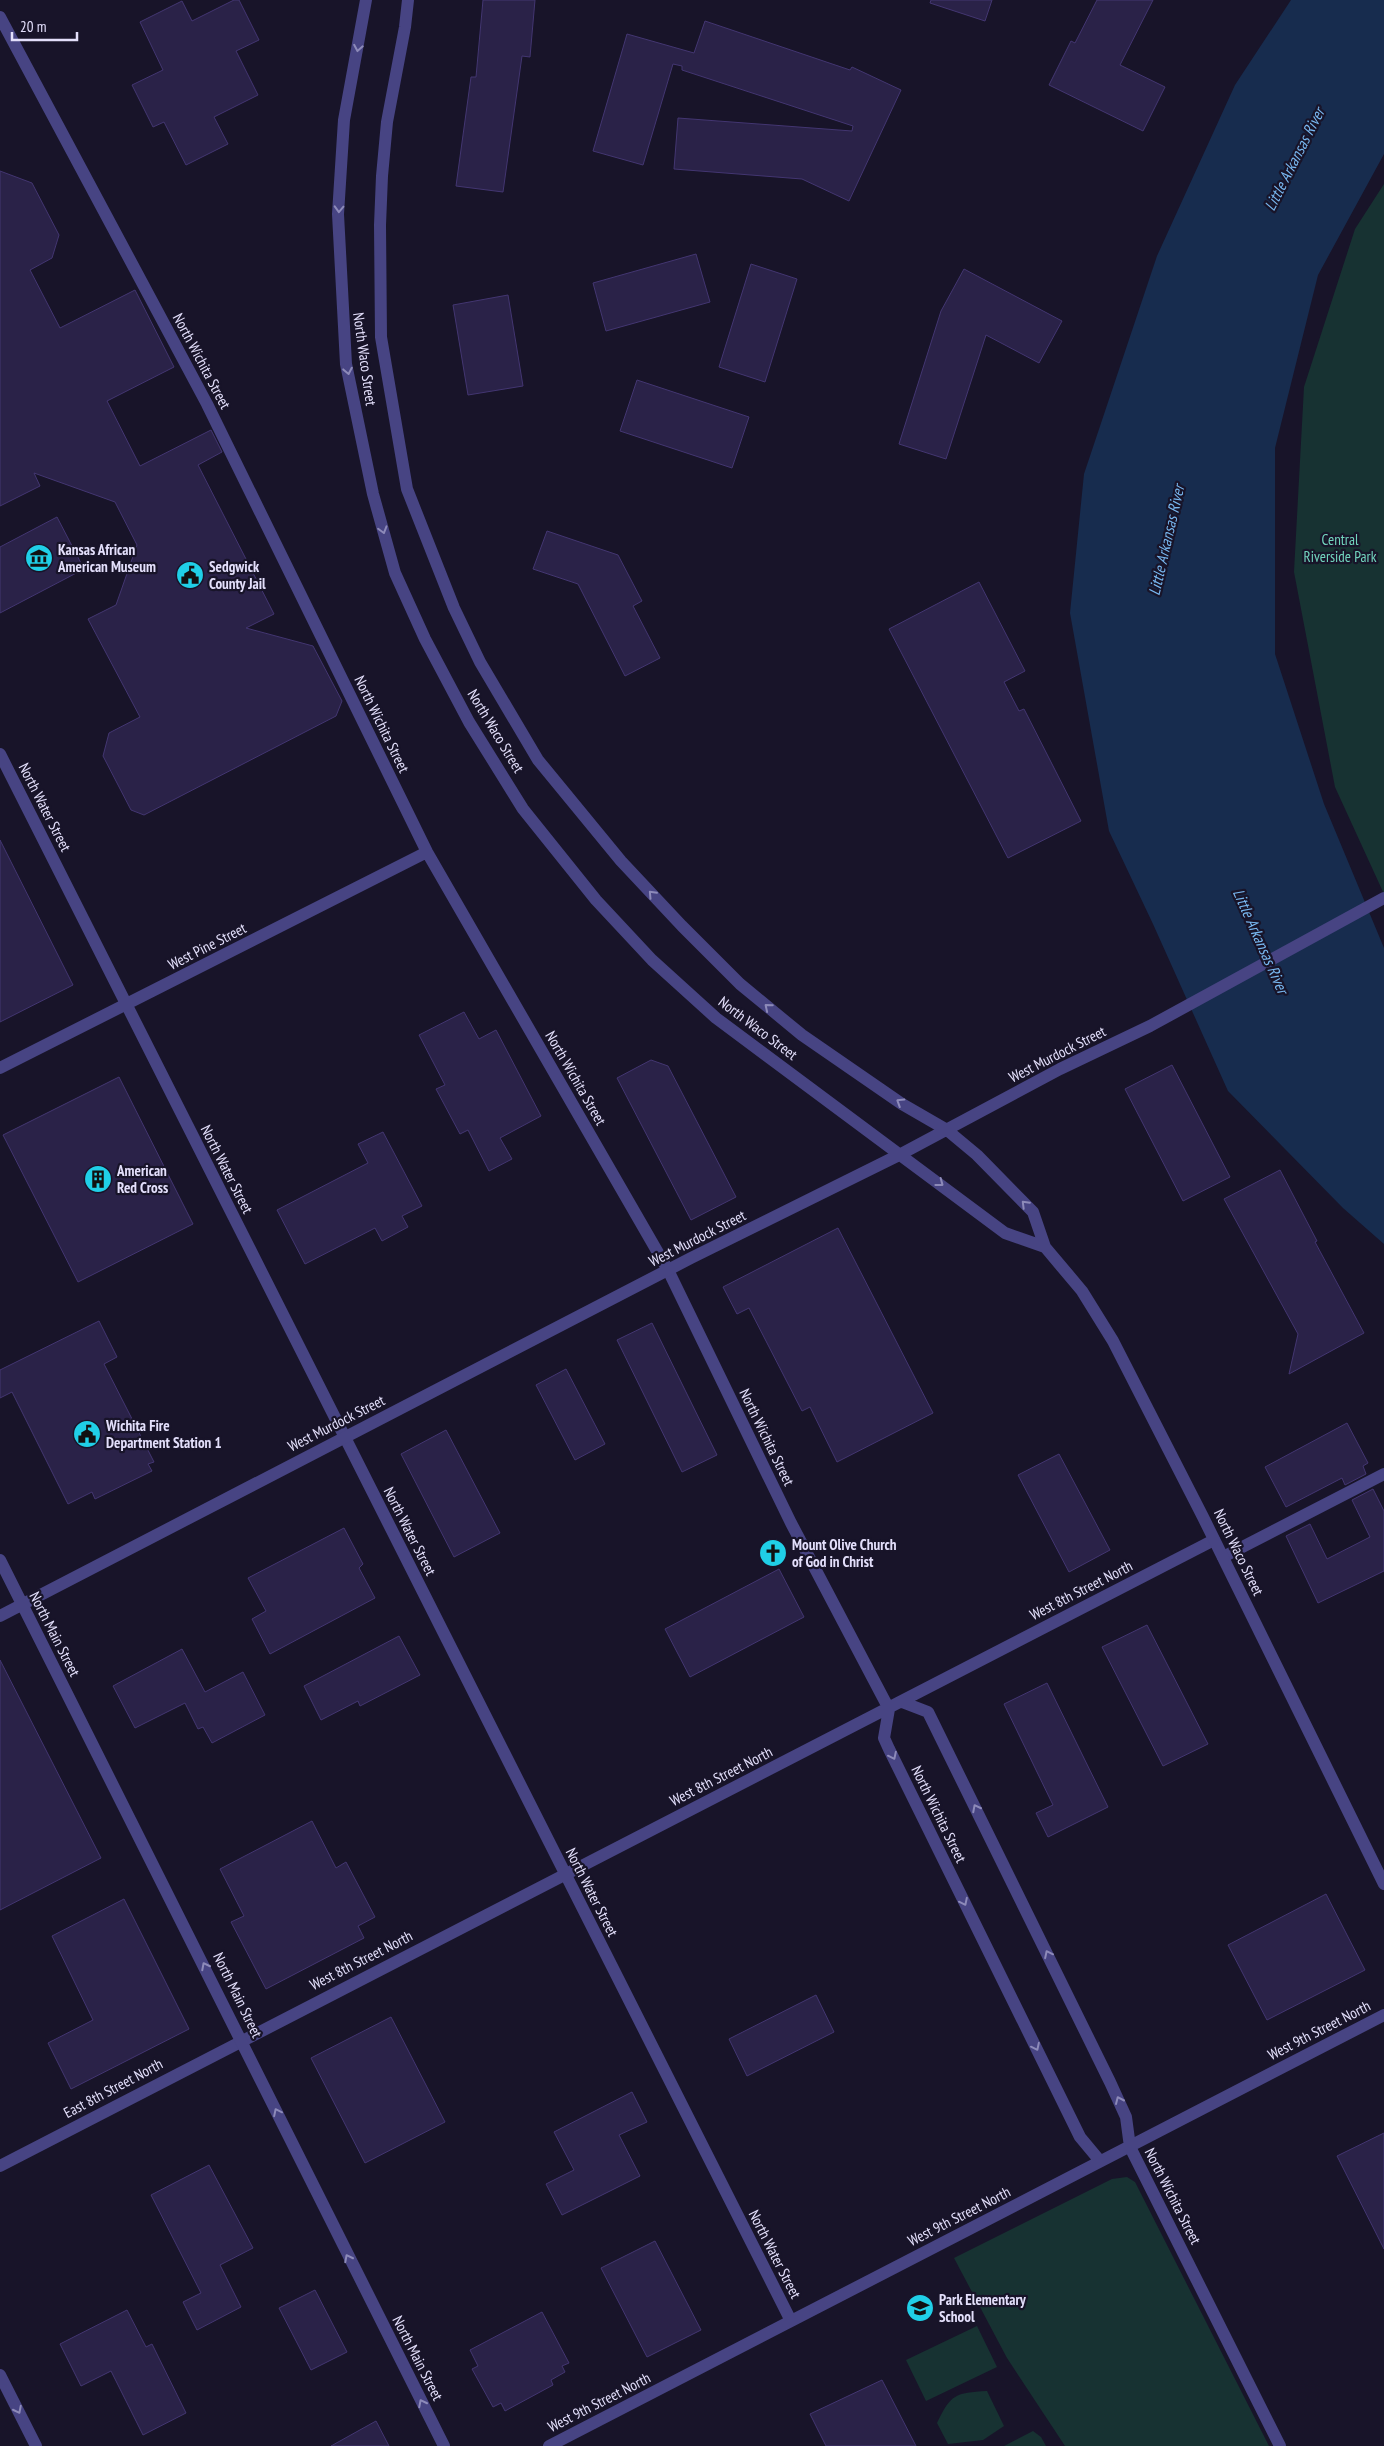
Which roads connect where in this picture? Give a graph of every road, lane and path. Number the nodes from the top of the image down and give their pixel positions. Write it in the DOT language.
graph roads {
  1 [pos="366,0"];
  2 [pos="408,0"];
  3 [pos="0,17"];
  4 [pos="0,754"];
  5 [pos="427,852"];
  6 [pos="1384,898"];
  7 [pos="126,1005"];
  8 [pos="0,1068"];
  9 [pos="947,1130"];
  10 [pos="901,1154"];
  11 [pos="1045,1247"];
  12 [pos="668,1270"];
  13 [pos="344,1438"];
  14 [pos="1384,1474"];
  15 [pos="1214,1540"];
  16 [pos="1223,1557"];
  17 [pos="0,1560"];
  18 [pos="22,1605"];
  19 [pos="0,1616"];
  20 [pos="902,1702"];
  21 [pos="889,1709"];
  22 [pos="564,1874"];
  23 [pos="1384,1884"];
  24 [pos="1384,2015"];
  25 [pos="242,2039"];
  26 [pos="1130,2147"];
  27 [pos="1100,2161"];
  28 [pos="0,2166"];
  29 [pos="791,2321"];
  30 [pos="0,2375"];
  31 [pos="36,2446"];
  32 [pos="444,2446"];
  33 [pos="549,2446"];
  34 [pos="1280,2446"];
  1 -- 10 [label="street, North Waco Street, one-way"];
  9 -- 2 [label="street, North Waco Street, one-way"];
  3 -- 5 [label="street, North Wichita Street"];
  4 -- 7 [label="street, North Water Street"];
  5 -- 7 [label="street, West Pine Street"];
  5 -- 12 [label="street, North Wichita Street"];
  6 -- 9 [label="street, West Murdock Street"];
  7 -- 8 [label="street, West Pine Street"];
  7 -- 13 [label="street, North Water Street"];
  9 -- 10 [label="street, West Murdock Street"];
  11 -- 9 [label="street, North Waco Street, one-way"];
  10 -- 11 [label="street, North Waco Street, one-way"];
  10 -- 12 [label="street, West Murdock Street"];
  11 -- 15 [label="street, North Waco Street"];
  12 -- 13 [label="street, West Murdock Street"];
  12 -- 21 [label="street, North Wichita Street"];
  13 -- 18 [label="street, West Murdock Street"];
  13 -- 22 [label="street, North Water Street"];
  14 -- 16 [label="street"];
  15 -- 16 [label="street, North Waco Street"];
  15 -- 20 [label="street, West 8th Street North"];
  16 -- 23 [label="street, North Waco Street"];
  17 -- 18 [label="street, North Main Street"];
  18 -- 19 [label="street, West Murdock Street"];
  25 -- 18 [label="street, North Main Street, one-way"];
  20 -- 21 [label="street, West 8th Street North"];
  26 -- 20 [label="street, North Wichita Street, one-way"];
  21 -- 22 [label="street, West 8th Street North"];
  21 -- 27 [label="street, North Wichita Street, one-way"];
  22 -- 25 [label="street, West 8th Street North"];
  22 -- 29 [label="street, North Water Street"];
  24 -- 26 [label="street, West 9th Street North"];
  25 -- 28 [label="street, East 8th Street North"];
  32 -- 25 [label="street, North Main Street, one-way"];
  26 -- 27 [label="street, West 9th Street North"];
  26 -- 34 [label="street, North Wichita Street"];
  27 -- 29 [label="street, West 9th Street North"];
  29 -- 33 [label="street, West 9th Street North"];
  30 -- 31 [label="street, one-way"];
}
